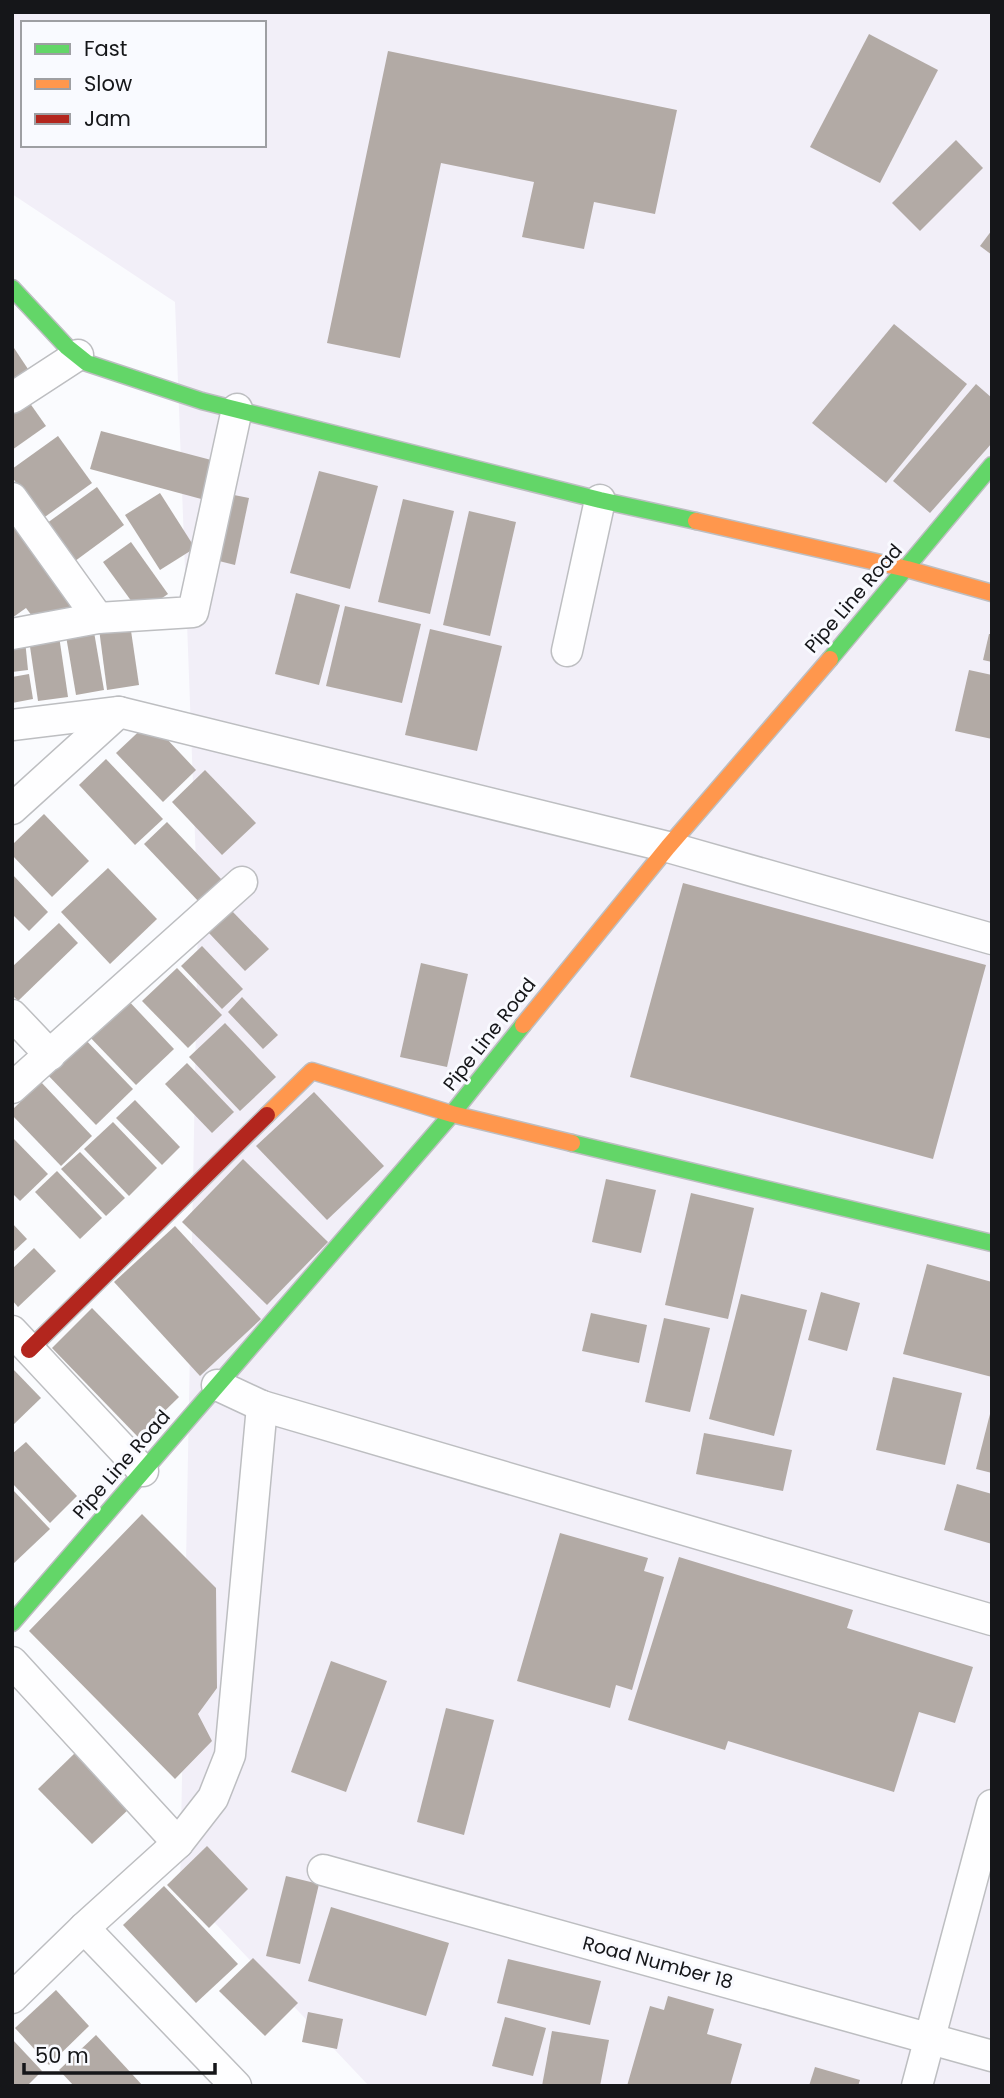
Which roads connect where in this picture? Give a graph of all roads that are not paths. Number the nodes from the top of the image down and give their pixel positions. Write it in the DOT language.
graph roads {
  1 [pos="12,288"];
  2 [pos="78,355"];
  3 [pos="12,397"];
  4 [pos="237,409"];
  5 [pos="992,466"];
  6 [pos="12,498"];
  7 [pos="600,500"];
  8 [pos="907,569"];
  9 [pos="992,593"];
  10 [pos="98,618"];
  11 [pos="12,634"];
  12 [pos="567,651"];
  13 [pos="119,712"];
  14 [pos="12,725"];
  15 [pos="12,809"];
  16 [pos="668,847"];
  17 [pos="242,882"];
  18 [pos="992,939"];
  19 [pos="12,1015"];
  20 [pos="50,1055"];
  21 [pos="12,1088"];
  22 [pos="452,1114"];
  23 [pos="992,1243"];
  24 [pos="21,1340"];
  25 [pos="217,1385"];
  26 [pos="262,1406"];
  27 [pos="143,1471"];
  28 [pos="992,1620"];
  29 [pos="12,1623"];
  30 [pos="12,1662"];
  31 [pos="992,1805"];
  32 [pos="178,1843"];
  33 [pos="323,1870"];
  34 [pos="84,1928"];
  35 [pos="12,1998"];
  36 [pos="931,2038"];
  37 [pos="992,2056"];
  38 [pos="236,2086"];
  39 [pos="918,2086"];
  1 -- 2 [label="street"];
  2 -- 3 [label="street"];
  2 -- 4 [label="street"];
  4 -- 7 [label="street"];
  4 -- 10 [label="street"];
  5 -- 8 [label="street, Pipe Line Road"];
  6 -- 10 [label="street"];
  7 -- 8 [label="street"];
  7 -- 12 [label="street"];
  8 -- 9 [label="street"];
  8 -- 16 [label="street, Pipe Line Road"];
  10 -- 11 [label="street"];
  13 -- 14 [label="street"];
  13 -- 15 [label="street"];
  13 -- 16 [label="street"];
  16 -- 18 [label="street"];
  16 -- 22 [label="street, Pipe Line Road"];
  17 -- 20 [label="street"];
  19 -- 20 [label="street"];
  20 -- 21 [label="street"];
  22 -- 23 [label="street"];
  22 -- 24 [label="street"];
  22 -- 25 [label="street, Pipe Line Road"];
  24 -- 27 [label="street"];
  25 -- 26 [label="street"];
  25 -- 27 [label="street, Pipe Line Road"];
  26 -- 28 [label="street"];
  26 -- 32 [label="street"];
  27 -- 29 [label="street, Pipe Line Road"];
  30 -- 32 [label="street"];
  31 -- 36 [label="street"];
  32 -- 34 [label="street"];
  33 -- 36 [label="street, Road Number 18"];
  34 -- 35 [label="street"];
  34 -- 38 [label="street"];
  36 -- 37 [label="street, Road Number 18"];
  36 -- 39 [label="street"];
}
